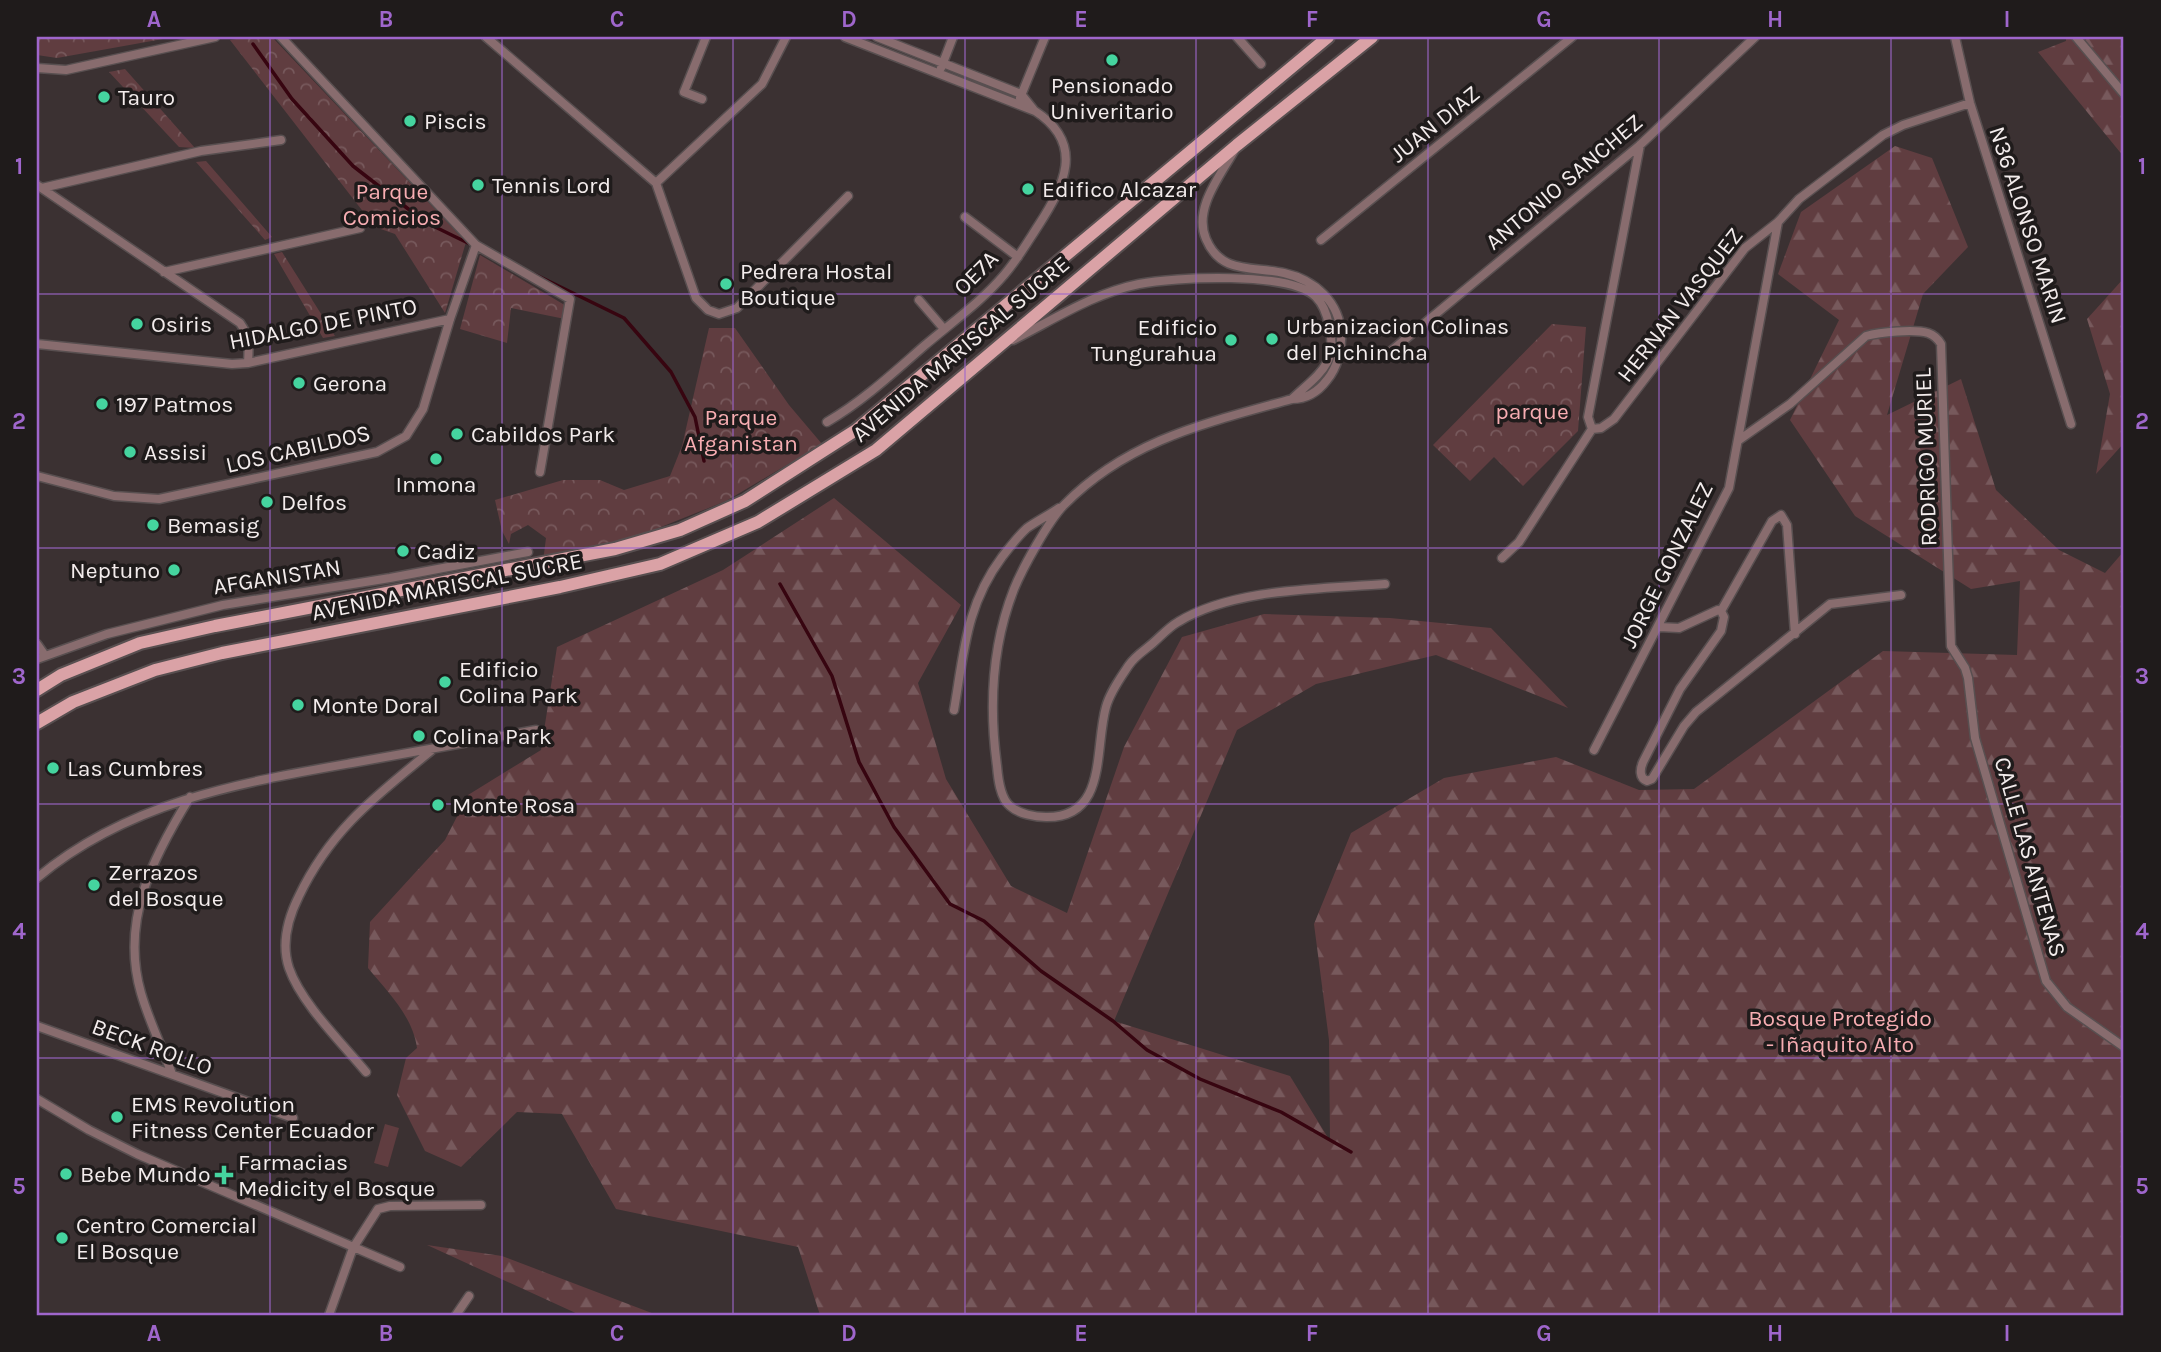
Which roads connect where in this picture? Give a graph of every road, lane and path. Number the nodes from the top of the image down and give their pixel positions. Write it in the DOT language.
graph roads {
  1 [pos="215,37"];
  2 [pos="281,37"];
  3 [pos="486,37"];
  4 [pos="706,37"];
  5 [pos="786,37"];
  6 [pos="845,37"];
  7 [pos="877,37"];
  8 [pos="953,37"];
  9 [pos="1045,37"];
  10 [pos="1237,37"];
  11 [pos="1328,37"];
  12 [pos="1372,37"];
  13 [pos="1572,37"];
  14 [pos="1755,37"];
  15 [pos="1955,37"];
  16 [pos="2077,37"];
  17 [pos="862,40"];
  18 [pos="943,63"];
  19 [pos="1261,64"];
  20 [pos="37,68"];
  21 [pos="939,74"];
  22 [pos="1021,94"];
  23 [pos="2124,94"];
  24 [pos="702,99"];
  25 [pos="1970,103"];
  26 [pos="1017,104"];
  27 [pos="1035,111"];
  28 [pos="281,140"];
  29 [pos="1237,145"];
  30 [pos="1640,145"];
  31 [pos="656,183"];
  32 [pos="39,187"];
  33 [pos="848,196"];
  34 [pos="965,217"];
  35 [pos="1778,222"];
  36 [pos="360,228"];
  37 [pos="1321,240"];
  38 [pos="476,245"];
  39 [pos="1018,257"];
  40 [pos="164,272"];
  41 [pos="919,300"];
  42 [pos="450,319"];
  43 [pos="944,329"];
  44 [pos="37,344"];
  45 [pos="998,348"];
  46 [pos="1391,351"];
  47 [pos="248,363"];
  48 [pos="1292,399"];
  49 [pos="827,422"];
  50 [pos="2071,424"];
  51 [pos="1592,429"];
  52 [pos="1739,440"];
  53 [pos="540,472"];
  54 [pos="37,476"];
  55 [pos="1062,507"];
  56 [pos="528,552"];
  57 [pos="1502,558"];
  58 [pos="1385,584"];
  59 [pos="1901,595"];
  60 [pos="1721,611"];
  61 [pos="1659,627"];
  62 [pos="1795,634"];
  63 [pos="37,645"];
  64 [pos="1951,646"];
  65 [pos="41,656"];
  66 [pos="37,690"];
  67 [pos="954,710"];
  68 [pos="37,723"];
  69 [pos="536,730"];
  70 [pos="434,749"];
  71 [pos="1594,750"];
  72 [pos="190,796"];
  73 [pos="37,878"];
  74 [pos="37,1026"];
  75 [pos="2124,1046"];
  76 [pos="366,1072"];
  77 [pos="172,1074"];
  78 [pos="37,1099"];
  79 [pos="293,1118"];
  80 [pos="481,1205"];
  81 [pos="353,1248"];
  82 [pos="400,1267"];
  83 [pos="469,1296"];
  84 [pos="329,1315"];
  85 [pos="456,1315"];
  1 -- 20 [label="street"];
  2 -- 38 [label="street"];
  3 -- 31 [label="street"];
  4 -- 24 [label="street"];
  5 -- 31 [label="street"];
  6 -- 17 [label="street"];
  7 -- 18 [label="street"];
  8 -- 18 [label="street"];
  9 -- 22 [label="street"];
  10 -- 19 [label="street"];
  11 -- 66 [label="main road, AVENIDA MARISCAL SUCRE"];
  12 -- 29 [label="main road, AVENIDA MARISCAL SUCRE"];
  13 -- 37 [label="street, JUAN DIAZ"];
  14 -- 30 [label="street, ANTONIO SANCHEZ"];
  15 -- 25 [label="street, N36 ALONSO MARIN"];
  16 -- 23 [label="street"];
  17 -- 21 [label="street"];
  18 -- 21 [label="street"];
  18 -- 22 [label="street"];
  21 -- 26 [label="street"];
  22 -- 26 [label="street"];
  22 -- 27 [label="street, OE7A"];
  25 -- 35 [label="street, HERNAN VASQUEZ"];
  25 -- 50 [label="street, N36 ALONSO MARIN"];
  26 -- 27 [label="street"];
  27 -- 39 [label="street, OE7A"];
  28 -- 32 [label="street"];
  29 -- 45 [label="main road, AVENIDA MARISCAL SUCRE"];
  29 -- 48 [label="street"];
  30 -- 46 [label="street, ANTONIO SANCHEZ"];
  30 -- 51 [label="street"];
  31 -- 33 [label="street"];
  32 -- 40 [label="street"];
  34 -- 39 [label="street"];
  35 -- 51 [label="street, HERNAN VASQUEZ"];
  35 -- 52 [label="street, JORGE GONZALEZ"];
  36 -- 40 [label="street"];
  38 -- 42 [label="street, LOS CABILDOS"];
  38 -- 53 [label="street"];
  39 -- 43 [label="street, OE7A"];
  40 -- 47 [label="street"];
  41 -- 43 [label="street"];
  42 -- 47 [label="street, HIDALGO DE PINTO"];
  42 -- 54 [label="street, LOS CABILDOS"];
  43 -- 49 [label="street, OE7A"];
  44 -- 47 [label="street, HIDALGO DE PINTO"];
  45 -- 48 [label="street"];
  45 -- 68 [label="main road, AVENIDA MARISCAL SUCRE"];
  48 -- 55 [label="street"];
  51 -- 57 [label="street, HERNAN VASQUEZ"];
  52 -- 61 [label="street, JORGE GONZALEZ"];
  52 -- 64 [label="street, RODRIGO MURIEL"];
  55 -- 58 [label="street"];
  55 -- 67 [label="street"];
  56 -- 65 [label="street, AFGANISTAN"];
  59 -- 62 [label="street"];
  60 -- 61 [label="street"];
  60 -- 62 [label="street"];
  60 -- 62 [label="street"];
  61 -- 71 [label="street, JORGE GONZALEZ"];
  63 -- 65 [label="street"];
  64 -- 75 [label="street, CALLE LAS ANTENAS"];
  69 -- 70 [label="street"];
  70 -- 72 [label="street"];
  70 -- 76 [label="street"];
  72 -- 73 [label="street"];
  72 -- 77 [label="street"];
  74 -- 77 [label="street, BECK ROLLO"];
  77 -- 79 [label="street, BECK ROLLO"];
  78 -- 81 [label="street"];
  80 -- 81 [label="street"];
  81 -- 82 [label="street"];
  81 -- 84 [label="street"];
  83 -- 85 [label="street"];
}
